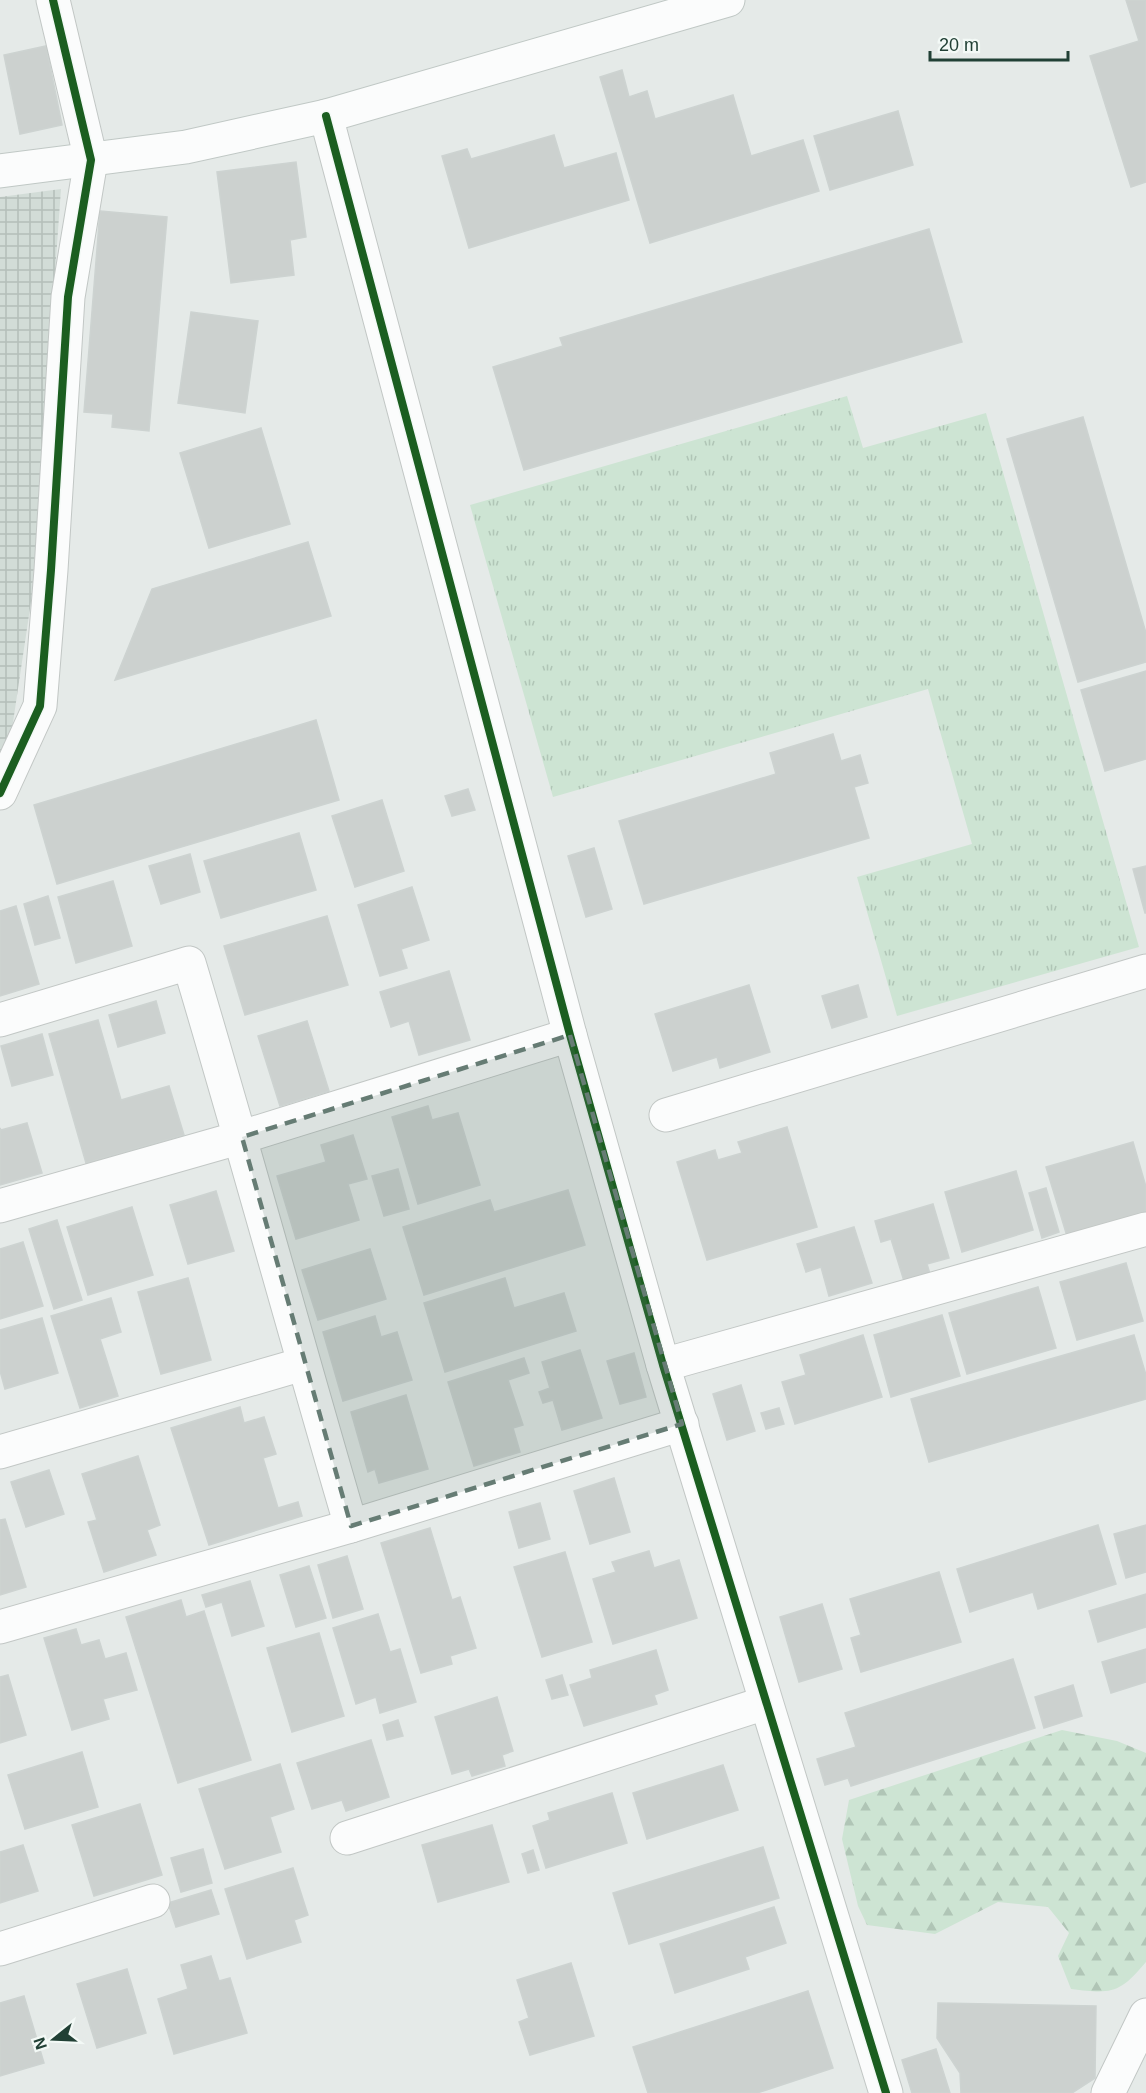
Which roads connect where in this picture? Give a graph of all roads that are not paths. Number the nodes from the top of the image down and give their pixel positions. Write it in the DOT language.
graph roads {
  1 [pos="52,0"];
  2 [pos="728,0"];
  3 [pos="326,116"];
  4 [pos="91,160"];
  5 [pos="0,171"];
  6 [pos="0,793"];
  7 [pos="1146,971"];
  8 [pos="0,1020"];
  9 [pos="570,1035"];
  10 [pos="666,1115"];
  11 [pos="242,1137"];
  12 [pos="0,1206"];
  13 [pos="1146,1229"];
  14 [pos="303,1364"];
  15 [pos="663,1365"];
  16 [pos="682,1424"];
  17 [pos="0,1452"];
  18 [pos="351,1526"];
  19 [pos="0,1627"];
  20 [pos="765,1703"];
  21 [pos="347,1838"];
  22 [pos="153,1901"];
  23 [pos="0,1949"];
  24 [pos="1146,2015"];
  25 [pos="886,2093"];
  26 [pos="1108,2093"];
  1 -- 4 [label="street"];
  2 -- 3 [label="street"];
  3 -- 4 [label="street"];
  3 -- 9 [label="street"];
  4 -- 5 [label="street"];
  4 -- 6 [label="street"];
  7 -- 10 [label="street"];
  8 -- 11 [label="street"];
  9 -- 11 [label="street"];
  9 -- 15 [label="street"];
  11 -- 12 [label="street"];
  11 -- 14 [label="street"];
  13 -- 15 [label="street"];
  14 -- 17 [label="street"];
  14 -- 18 [label="street"];
  15 -- 16 [label="street"];
  16 -- 18 [label="street"];
  16 -- 20 [label="street"];
  18 -- 19 [label="street"];
  20 -- 21 [label="street"];
  20 -- 25 [label="street"];
  22 -- 23 [label="street"];
  24 -- 26 [label="street"];
}
